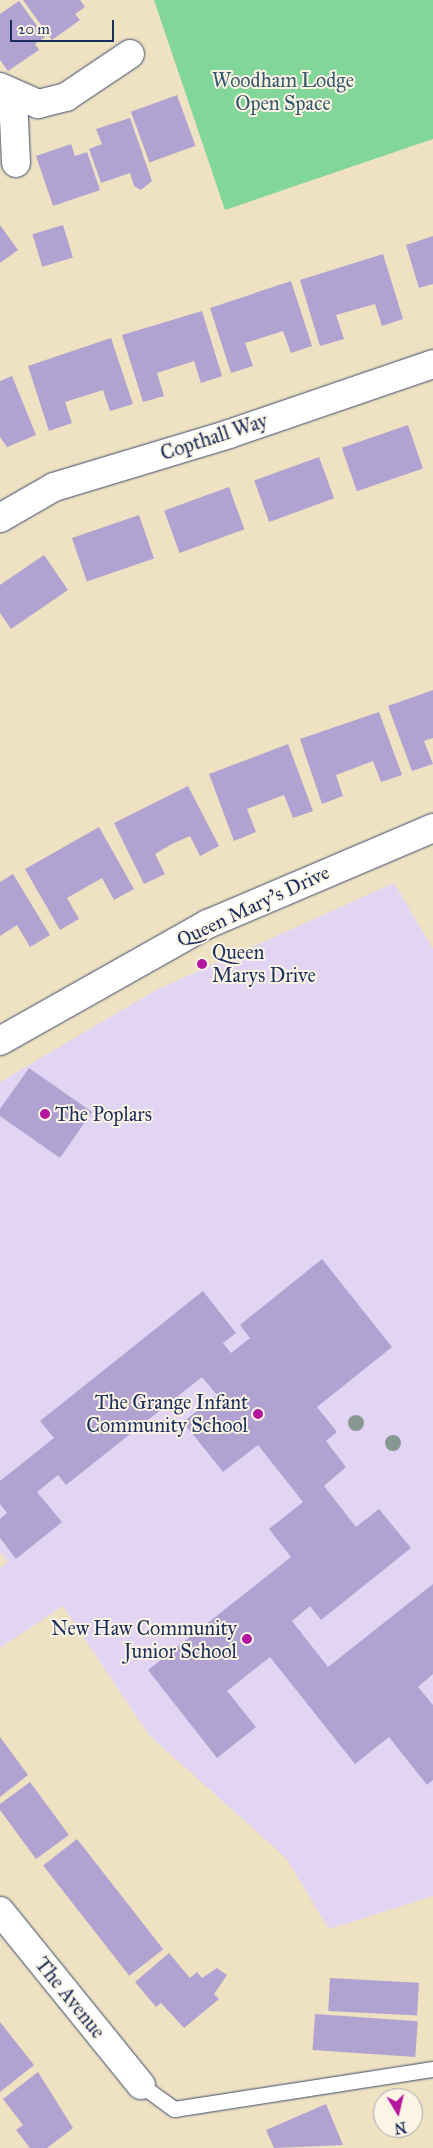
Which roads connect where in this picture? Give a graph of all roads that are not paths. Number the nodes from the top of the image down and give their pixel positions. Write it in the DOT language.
graph roads {
  1 [pos="130,54"];
  2 [pos="6,92"];
  3 [pos="16,163"];
  4 [pos="433,364"];
  5 [pos="0,518"];
  6 [pos="433,828"];
  7 [pos="0,1041"];
  8 [pos="0,1911"];
  9 [pos="433,2069"];
  10 [pos="141,2086"];
  1 -- 2 [label="street"];
  2 -- 3 [label="street"];
  4 -- 5 [label="street, Copthall Way"];
  6 -- 7 [label="street, Queen Mary's Drive"];
  8 -- 10 [label="street, The Avenue"];
  9 -- 10 [label="lane"];
}
